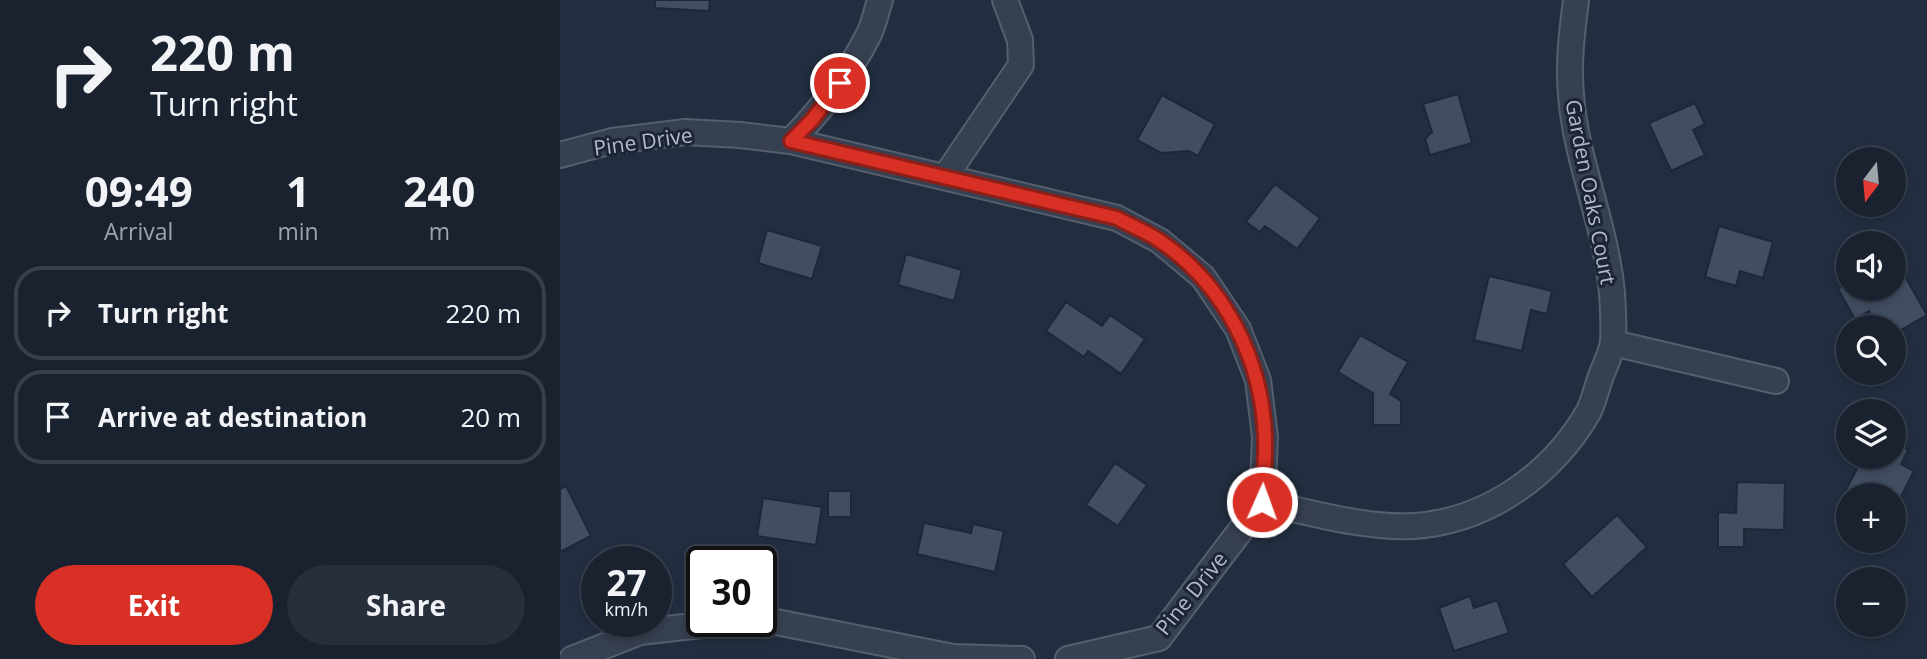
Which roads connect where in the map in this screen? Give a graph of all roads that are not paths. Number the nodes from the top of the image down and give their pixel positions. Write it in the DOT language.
graph roads {
  1 [pos="880,0"];
  2 [pos="1005,0"];
  3 [pos="1576,0"];
  4 [pos="791,141"];
  5 [pos="560,155"];
  6 [pos="945,177"];
  7 [pos="1613,343"];
  8 [pos="1776,381"];
  9 [pos="1262,502"];
  10 [pos="777,622"];
  11 [pos="686,627"];
  12 [pos="572,659"];
  13 [pos="1022,659"];
  14 [pos="1068,659"];
  1 -- 4 [label="street"];
  2 -- 6 [label="street"];
  3 -- 7 [label="street, Garden Oaks Court"];
  4 -- 5 [label="street, Pine Drive"];
  4 -- 6 [label="street, Pine Drive"];
  6 -- 9 [label="street, Pine Drive"];
  7 -- 8 [label="street"];
  7 -- 9 [label="street"];
  9 -- 14 [label="street, Pine Drive"];
  10 -- 13 [label="street"];
  11 -- 12 [label="street"];
}
